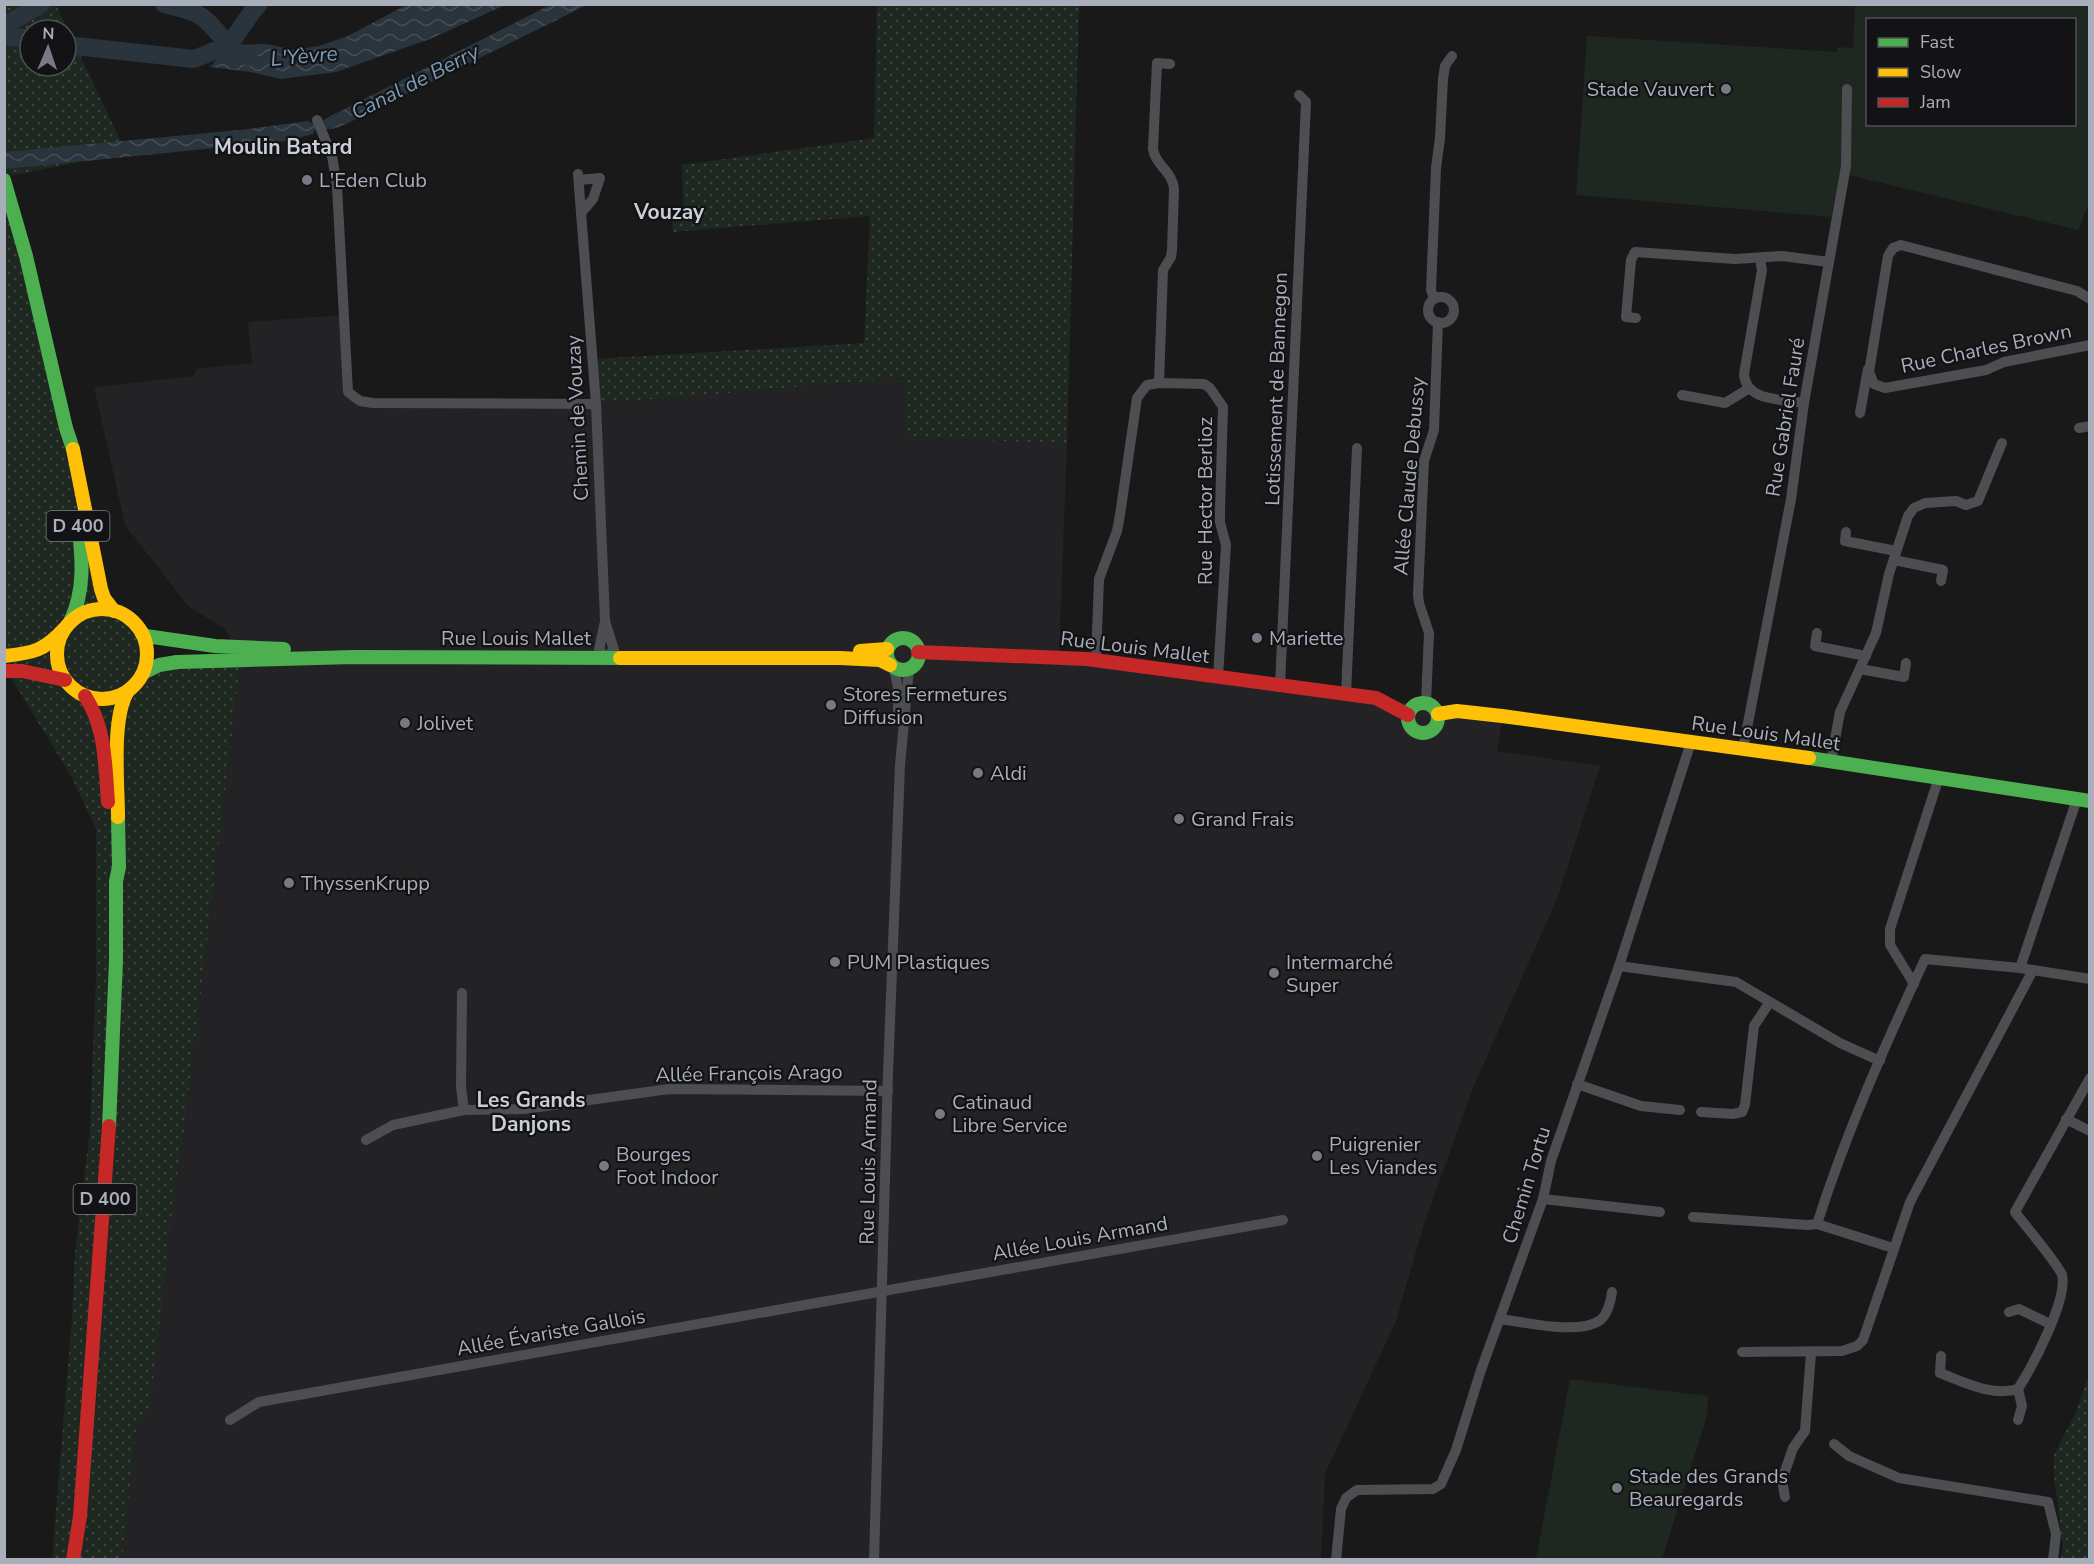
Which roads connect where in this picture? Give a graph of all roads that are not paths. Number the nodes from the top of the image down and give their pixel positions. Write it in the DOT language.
graph roads {
  1 [pos="1452,56"];
  2 [pos="1170,64"];
  3 [pos="1847,89"];
  4 [pos="1299,95"];
  5 [pos="317,120"];
  6 [pos="4,180"];
  7 [pos="581,213"];
  8 [pos="1760,259"];
  9 [pos="1829,262"];
  10 [pos="1434,299"];
  11 [pos="2090,299"];
  12 [pos="1636,318"];
  13 [pos="1438,322"];
  14 [pos="2090,345"];
  15 [pos="1869,364"];
  16 [pos="1159,382"];
  17 [pos="1748,389"];
  18 [pos="1682,395"];
  19 [pos="1804,403"];
  20 [pos="596,404"];
  21 [pos="1860,413"];
  22 [pos="66,428"];
  23 [pos="2002,443"];
  24 [pos="1357,448"];
  25 [pos="1846,532"];
  26 [pos="1895,555"];
  27 [pos="1941,581"];
  28 [pos="114,610"];
  29 [pos="67,625"];
  30 [pos="142,633"];
  31 [pos="1817,633"];
  32 [pos="887,650"];
  33 [pos="918,652"];
  34 [pos="606,653"];
  35 [pos="4,656"];
  36 [pos="1866,656"];
  37 [pos="1096,660"];
  38 [pos="1906,663"];
  39 [pos="892,666"];
  40 [pos="909,669"];
  41 [pos="1860,669"];
  42 [pos="4,671"];
  43 [pos="143,673"];
  44 [pos="1218,677"];
  45 [pos="64,680"];
  46 [pos="1280,686"];
  47 [pos="128,691"];
  48 [pos="1346,694"];
  49 [pos="85,696"];
  50 [pos="1426,704"];
  51 [pos="1438,714"];
  52 [pos="1408,715"];
  53 [pos="1691,742"];
  54 [pos="1743,749"];
  55 [pos="1831,761"];
  56 [pos="900,765"];
  57 [pos="1939,777"];
  58 [pos="2083,800"];
  59 [pos="116,881"];
  60 [pos="1618,966"];
  61 [pos="2020,968"];
  62 [pos="2033,970"];
  63 [pos="2090,979"];
  64 [pos="1914,984"];
  65 [pos="462,993"];
  66 [pos="1769,1003"];
  67 [pos="1880,1061"];
  68 [pos="2090,1078"];
  69 [pos="1577,1084"];
  70 [pos="888,1090"];
  71 [pos="464,1110"];
  72 [pos="1680,1110"];
  73 [pos="1701,1112"];
  74 [pos="2066,1119"];
  75 [pos="2090,1131"];
  76 [pos="366,1140"];
  77 [pos="1543,1199"];
  78 [pos="1660,1212"];
  79 [pos="1693,1217"];
  80 [pos="1283,1220"];
  81 [pos="1817,1224"];
  82 [pos="1893,1248"];
  83 [pos="882,1291"];
  84 [pos="1612,1292"];
  85 [pos="2009,1312"];
  86 [pos="1500,1319"];
  87 [pos="2050,1324"];
  88 [pos="1742,1352"];
  89 [pos="1810,1353"];
  90 [pos="1941,1356"];
  91 [pos="2018,1389"];
  92 [pos="230,1420"];
  93 [pos="2018,1420"];
  94 [pos="1834,1444"];
  95 [pos="1785,1497"];
  96 [pos="80,1516"];
  97 [pos="73,1560"];
  98 [pos="81,1560"];
  99 [pos="874,1560"];
  100 [pos="1336,1560"];
  101 [pos="2053,1560"];
  1 -- 10 [label="street, Allée Claude Debussy"];
  2 -- 16 [label="street"];
  3 -- 9 [label="street, Rue Gabriel Fauré"];
  4 -- 46 [label="street, Lotissement de Bannegon"];
  5 -- 20 [label="street"];
  6 -- 22 [label="main road, D 400"];
  7 -- 7 [label="street, Chemin de Vouzay"];
  7 -- 20 [label="street, Chemin de Vouzay"];
  8 -- 9 [label="street"];
  8 -- 12 [label="street"];
  8 -- 17 [label="street"];
  9 -- 19 [label="street, Rue Gabriel Fauré"];
  10 -- 13 [label="street, Allée Claude Debussy"];
  10 -- 13 [label="street"];
  11 -- 15 [label="street, Rue Charles Brown"];
  13 -- 50 [label="street, Allée Claude Debussy"];
  14 -- 15 [label="street, Rue Charles Brown"];
  15 -- 21 [label="street, Rue Charles Brown"];
  16 -- 37 [label="street"];
  16 -- 44 [label="street, Rue Hector Berlioz"];
  17 -- 18 [label="street"];
  17 -- 19 [label="street"];
  19 -- 54 [label="street, Rue Gabriel Fauré"];
  20 -- 34 [label="street, Chemin de Vouzay"];
  22 -- 28 [label="main road, D 400"];
  22 -- 29 [label="main road, D 400"];
  23 -- 26 [label="street"];
  24 -- 48 [label="street"];
  25 -- 26 [label="street"];
  26 -- 27 [label="street"];
  26 -- 36 [label="street"];
  28 -- 29 [label="main road"];
  28 -- 30 [label="main road"];
  29 -- 35 [label="main road"];
  29 -- 45 [label="main road"];
  30 -- 34 [label="main road, Rue Louis Mallet"];
  30 -- 43 [label="main road"];
  31 -- 36 [label="street"];
  32 -- 33 [label="main road, Rue Louis Mallet"];
  32 -- 34 [label="main road, Rue Louis Mallet"];
  32 -- 39 [label="main road"];
  33 -- 37 [label="main road, Rue Louis Mallet"];
  33 -- 40 [label="main road"];
  34 -- 39 [label="main road, Rue Louis Mallet"];
  34 -- 43 [label="main road, Rue Louis Mallet"];
  36 -- 41 [label="street"];
  37 -- 44 [label="main road, Rue Louis Mallet"];
  38 -- 41 [label="street"];
  39 -- 40 [label="main road, Rue Louis Mallet"];
  39 -- 56 [label="street, Rue Louis Armand"];
  40 -- 56 [label="street, Rue Louis Armand"];
  41 -- 55 [label="street"];
  42 -- 45 [label="main road"];
  43 -- 47 [label="main road"];
  44 -- 46 [label="main road, Rue Louis Mallet"];
  45 -- 49 [label="main road"];
  46 -- 48 [label="main road, Rue Louis Mallet"];
  47 -- 49 [label="main road"];
  47 -- 59 [label="main road, D 400"];
  48 -- 52 [label="main road, Rue Louis Mallet"];
  49 -- 59 [label="main road, D 400"];
  50 -- 51 [label="main road"];
  50 -- 52 [label="main road"];
  51 -- 52 [label="main road, Rue Louis Mallet"];
  51 -- 53 [label="main road, Rue Louis Mallet"];
  53 -- 54 [label="main road, Rue Louis Mallet"];
  53 -- 60 [label="street, Chemin Tortu"];
  54 -- 55 [label="main road, Rue Louis Mallet"];
  55 -- 57 [label="main road, Rue Louis Mallet"];
  56 -- 70 [label="street, Rue Louis Armand"];
  57 -- 58 [label="main road, Rue Louis Mallet"];
  57 -- 64 [label="street"];
  58 -- 61 [label="street"];
  59 -- 96 [label="main road, D 400"];
  60 -- 66 [label="street"];
  60 -- 69 [label="street, Chemin Tortu"];
  61 -- 62 [label="street"];
  61 -- 64 [label="street"];
  62 -- 63 [label="street"];
  62 -- 82 [label="street"];
  64 -- 67 [label="street"];
  65 -- 71 [label="street"];
  66 -- 67 [label="street"];
  66 -- 73 [label="street"];
  67 -- 81 [label="street"];
  68 -- 74 [label="street"];
  69 -- 72 [label="street"];
  69 -- 77 [label="street, Chemin Tortu"];
  70 -- 71 [label="street, Allée François Arago"];
  70 -- 83 [label="street, Rue Louis Armand"];
  71 -- 76 [label="street, Allée François Arago"];
  74 -- 75 [label="street"];
  74 -- 87 [label="street"];
  77 -- 78 [label="street"];
  77 -- 86 [label="street, Chemin Tortu"];
  79 -- 81 [label="street"];
  80 -- 83 [label="street, Allée Louis Armand"];
  81 -- 82 [label="street"];
  82 -- 89 [label="street"];
  83 -- 92 [label="street, Allée Évariste Gallois"];
  83 -- 99 [label="street, Rue Louis Armand"];
  84 -- 86 [label="street"];
  85 -- 87 [label="street"];
  86 -- 100 [label="street, Chemin Tortu"];
  87 -- 91 [label="street"];
  88 -- 89 [label="street"];
  89 -- 95 [label="street"];
  90 -- 91 [label="street"];
  91 -- 93 [label="street"];
  94 -- 101 [label="street"];
  96 -- 97 [label="main road, D 400"];
  96 -- 98 [label="main road, D 400"];
}
